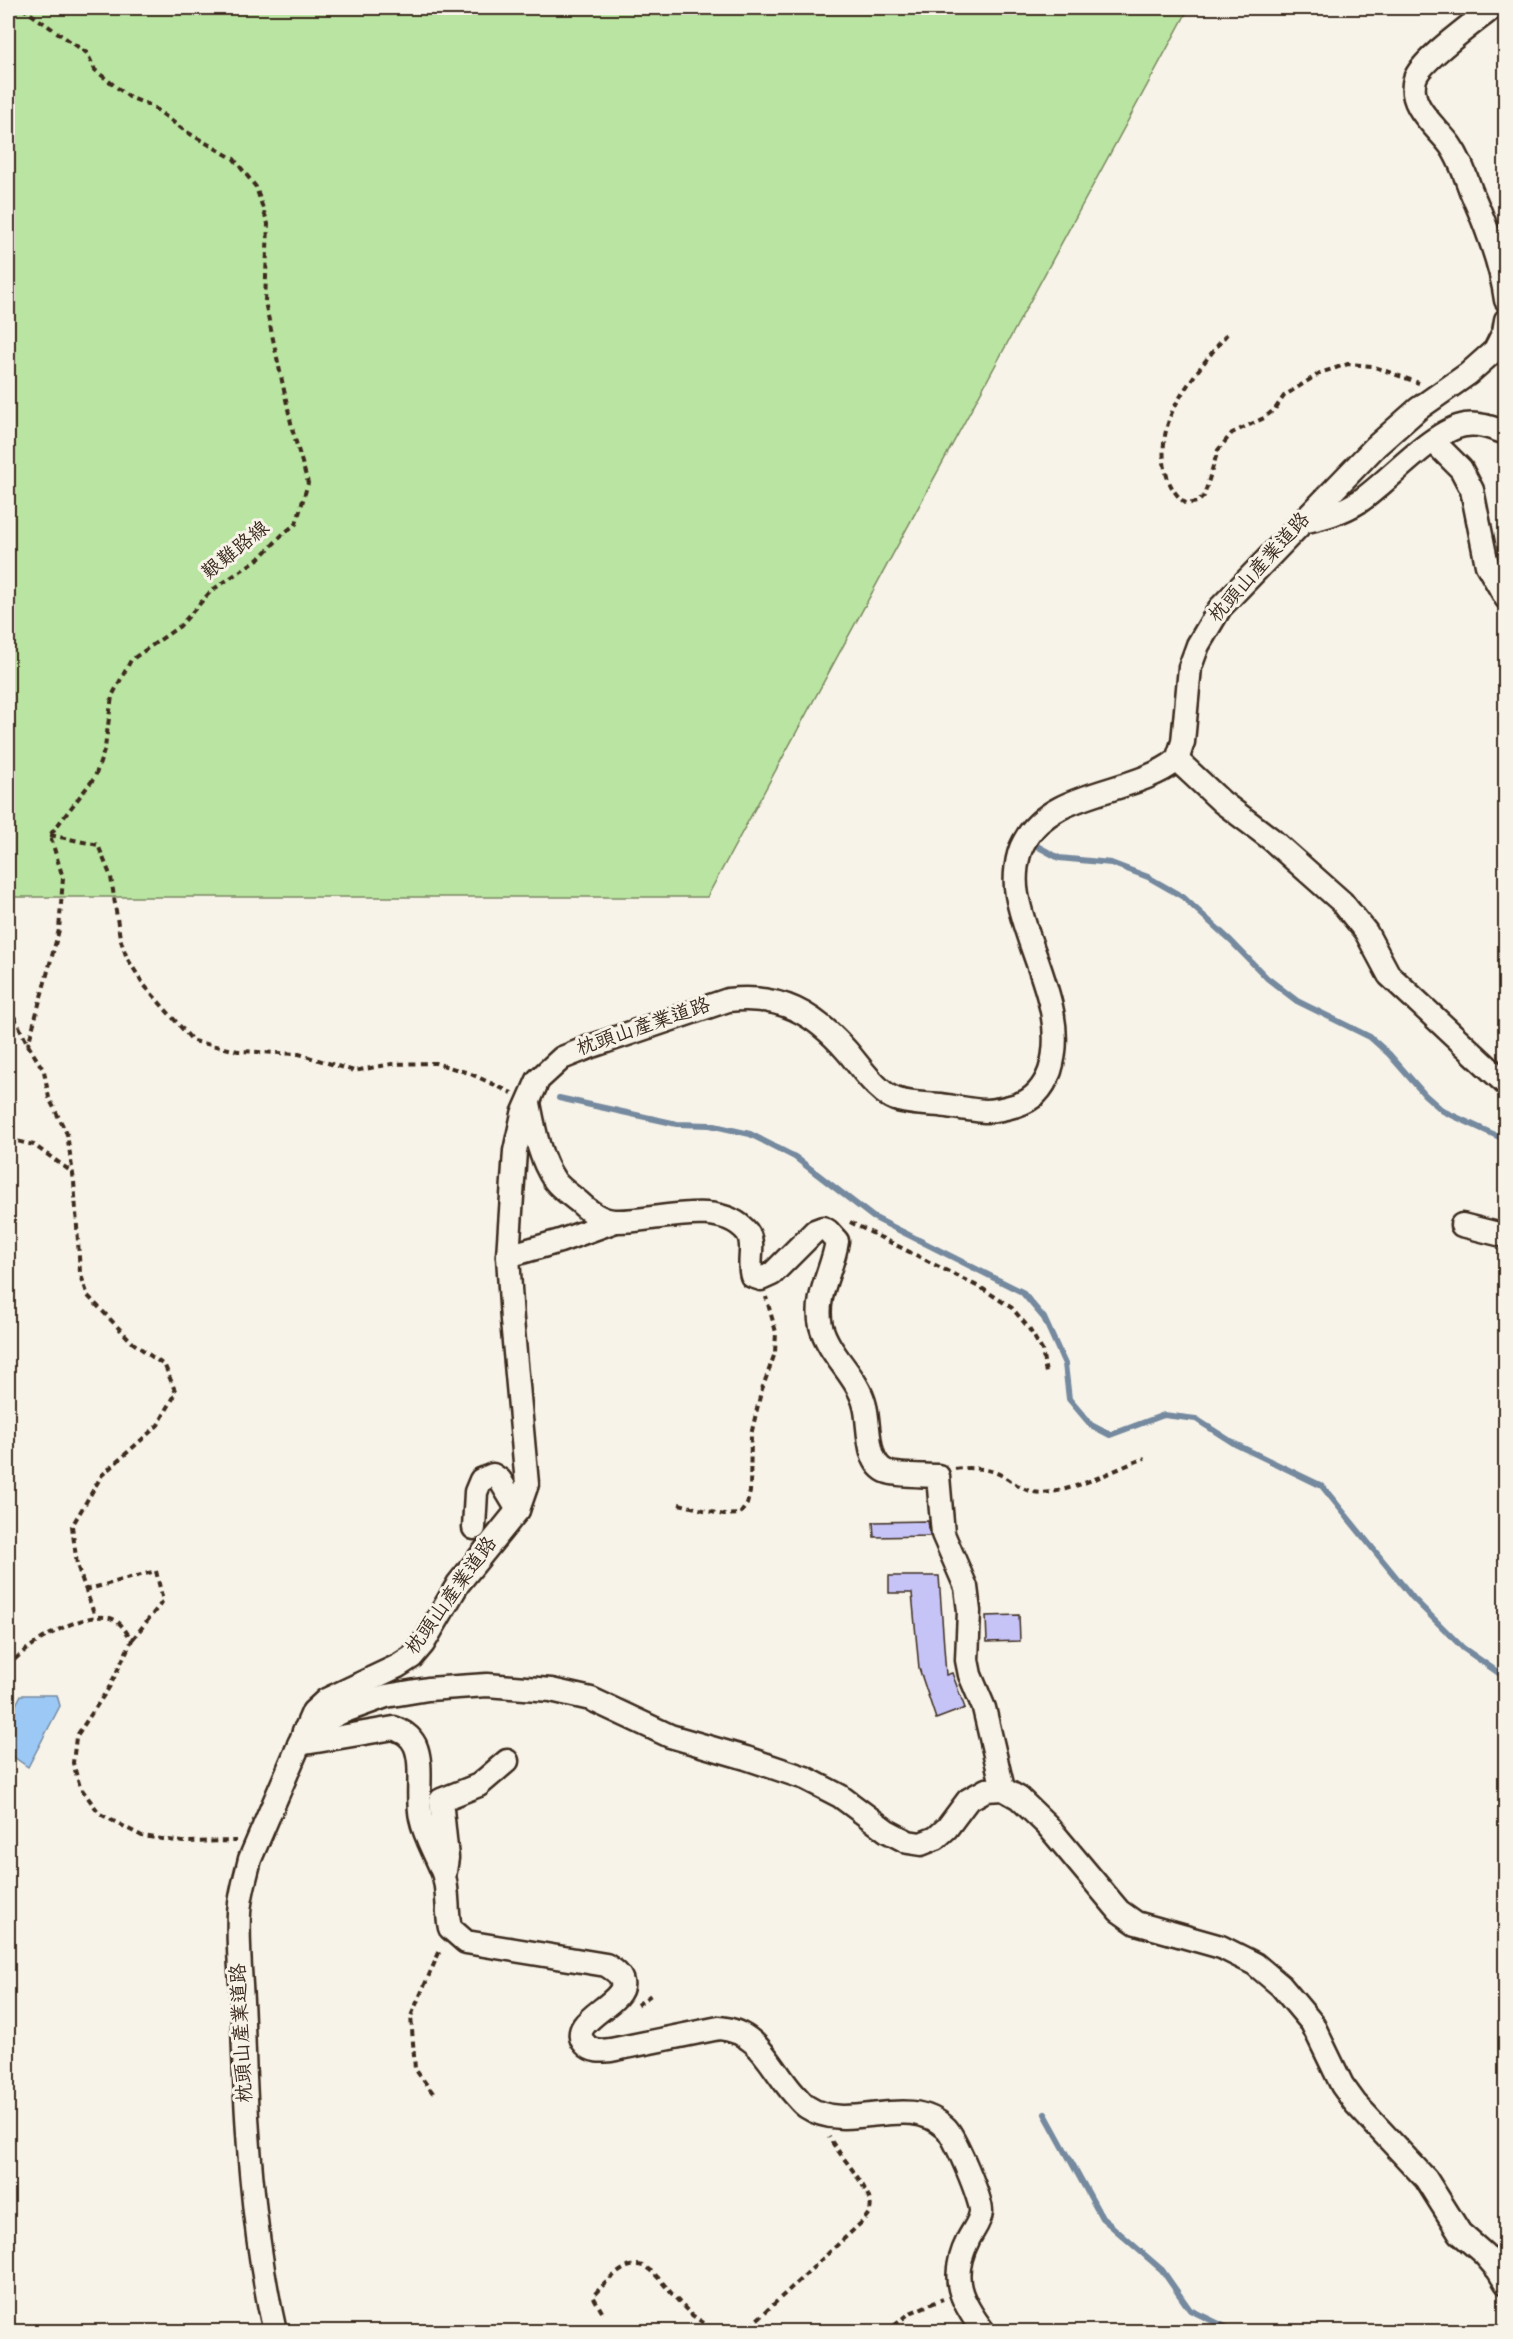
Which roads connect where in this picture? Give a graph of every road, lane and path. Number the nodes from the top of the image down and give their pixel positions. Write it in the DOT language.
graph roads {
  1 [pos="22,8"];
  2 [pos="1492,8"];
  3 [pos="1506,300"];
  4 [pos="1506,320"];
  5 [pos="1227,333"];
  6 [pos="1446,389"];
  7 [pos="1506,433"];
  8 [pos="1433,441"];
  9 [pos="1303,522"];
  10 [pos="1506,598"];
  11 [pos="1177,760"];
  12 [pos="50,835"];
  13 [pos="8,1008"];
  14 [pos="28,1045"];
  15 [pos="1506,1084"];
  16 [pos="529,1101"];
  17 [pos="8,1139"];
  18 [pos="72,1172"];
  19 [pos="613,1222"];
  20 [pos="1462,1225"];
  21 [pos="828,1231"];
  22 [pos="1506,1236"];
  23 [pos="508,1256"];
  24 [pos="761,1279"];
  25 [pos="1046,1373"];
  26 [pos="1145,1458"];
  27 [pos="938,1476"];
  28 [pos="679,1504"];
  29 [pos="518,1510"];
  30 [pos="474,1528"];
  31 [pos="86,1590"];
  32 [pos="95,1616"];
  33 [pos="132,1640"];
  34 [pos="8,1667"];
  35 [pos="302,1738"];
  36 [pos="507,1761"];
  37 [pos="1003,1789"];
  38 [pos="258,1841"];
  39 [pos="444,1875"];
  40 [pos="450,1928"];
  41 [pos="433,2093"];
  42 [pos="822,2113"];
  43 [pos="1506,2283"];
  44 [pos="961,2295"];
  45 [pos="602,2312"];
  46 [pos="275,2331"];
  47 [pos="718,2331"];
  48 [pos="741,2331"];
  49 [pos="886,2331"];
  50 [pos="984,2331"];
  1 -- 12 [label="path, 艱難路線"];
  2 -- 3 [label="street"];
  4 -- 6 [label="street, 枕頭山產業道路"];
  5 -- 6 [label="path"];
  6 -- 9 [label="street, 枕頭山產業道路"];
  7 -- 8 [label="street"];
  8 -- 9 [label="street"];
  8 -- 10 [label="street"];
  9 -- 11 [label="street, 枕頭山產業道路"];
  11 -- 15 [label="street"];
  11 -- 16 [label="street, 枕頭山產業道路"];
  12 -- 14 [label="path"];
  12 -- 16 [label="path"];
  13 -- 14 [label="path"];
  14 -- 18 [label="path"];
  16 -- 19 [label="street"];
  16 -- 23 [label="street, 枕頭山產業道路"];
  17 -- 18 [label="path"];
  18 -- 31 [label="path"];
  19 -- 23 [label="street"];
  19 -- 24 [label="street"];
  20 -- 22 [label="street"];
  21 -- 24 [label="street"];
  21 -- 25 [label="path"];
  21 -- 27 [label="street"];
  23 -- 29 [label="street, 枕頭山產業道路"];
  24 -- 28 [label="path"];
  26 -- 27 [label="path"];
  27 -- 37 [label="street"];
  29 -- 30 [label="street"];
  29 -- 35 [label="street, 枕頭山產業道路"];
  31 -- 32 [label="path"];
  31 -- 33 [label="path"];
  32 -- 33 [label="path"];
  32 -- 34 [label="path"];
  33 -- 38 [label="path"];
  35 -- 37 [label="street"];
  35 -- 38 [label="street, 枕頭山產業道路"];
  35 -- 39 [label="street"];
  36 -- 39 [label="street"];
  37 -- 43 [label="street"];
  38 -- 46 [label="street, 枕頭山產業道路"];
  39 -- 40 [label="street"];
  40 -- 41 [label="path"];
  40 -- 42 [label="street"];
  42 -- 44 [label="street"];
  42 -- 48 [label="path"];
  44 -- 49 [label="path"];
  44 -- 50 [label="street"];
  45 -- 47 [label="path"];
}
